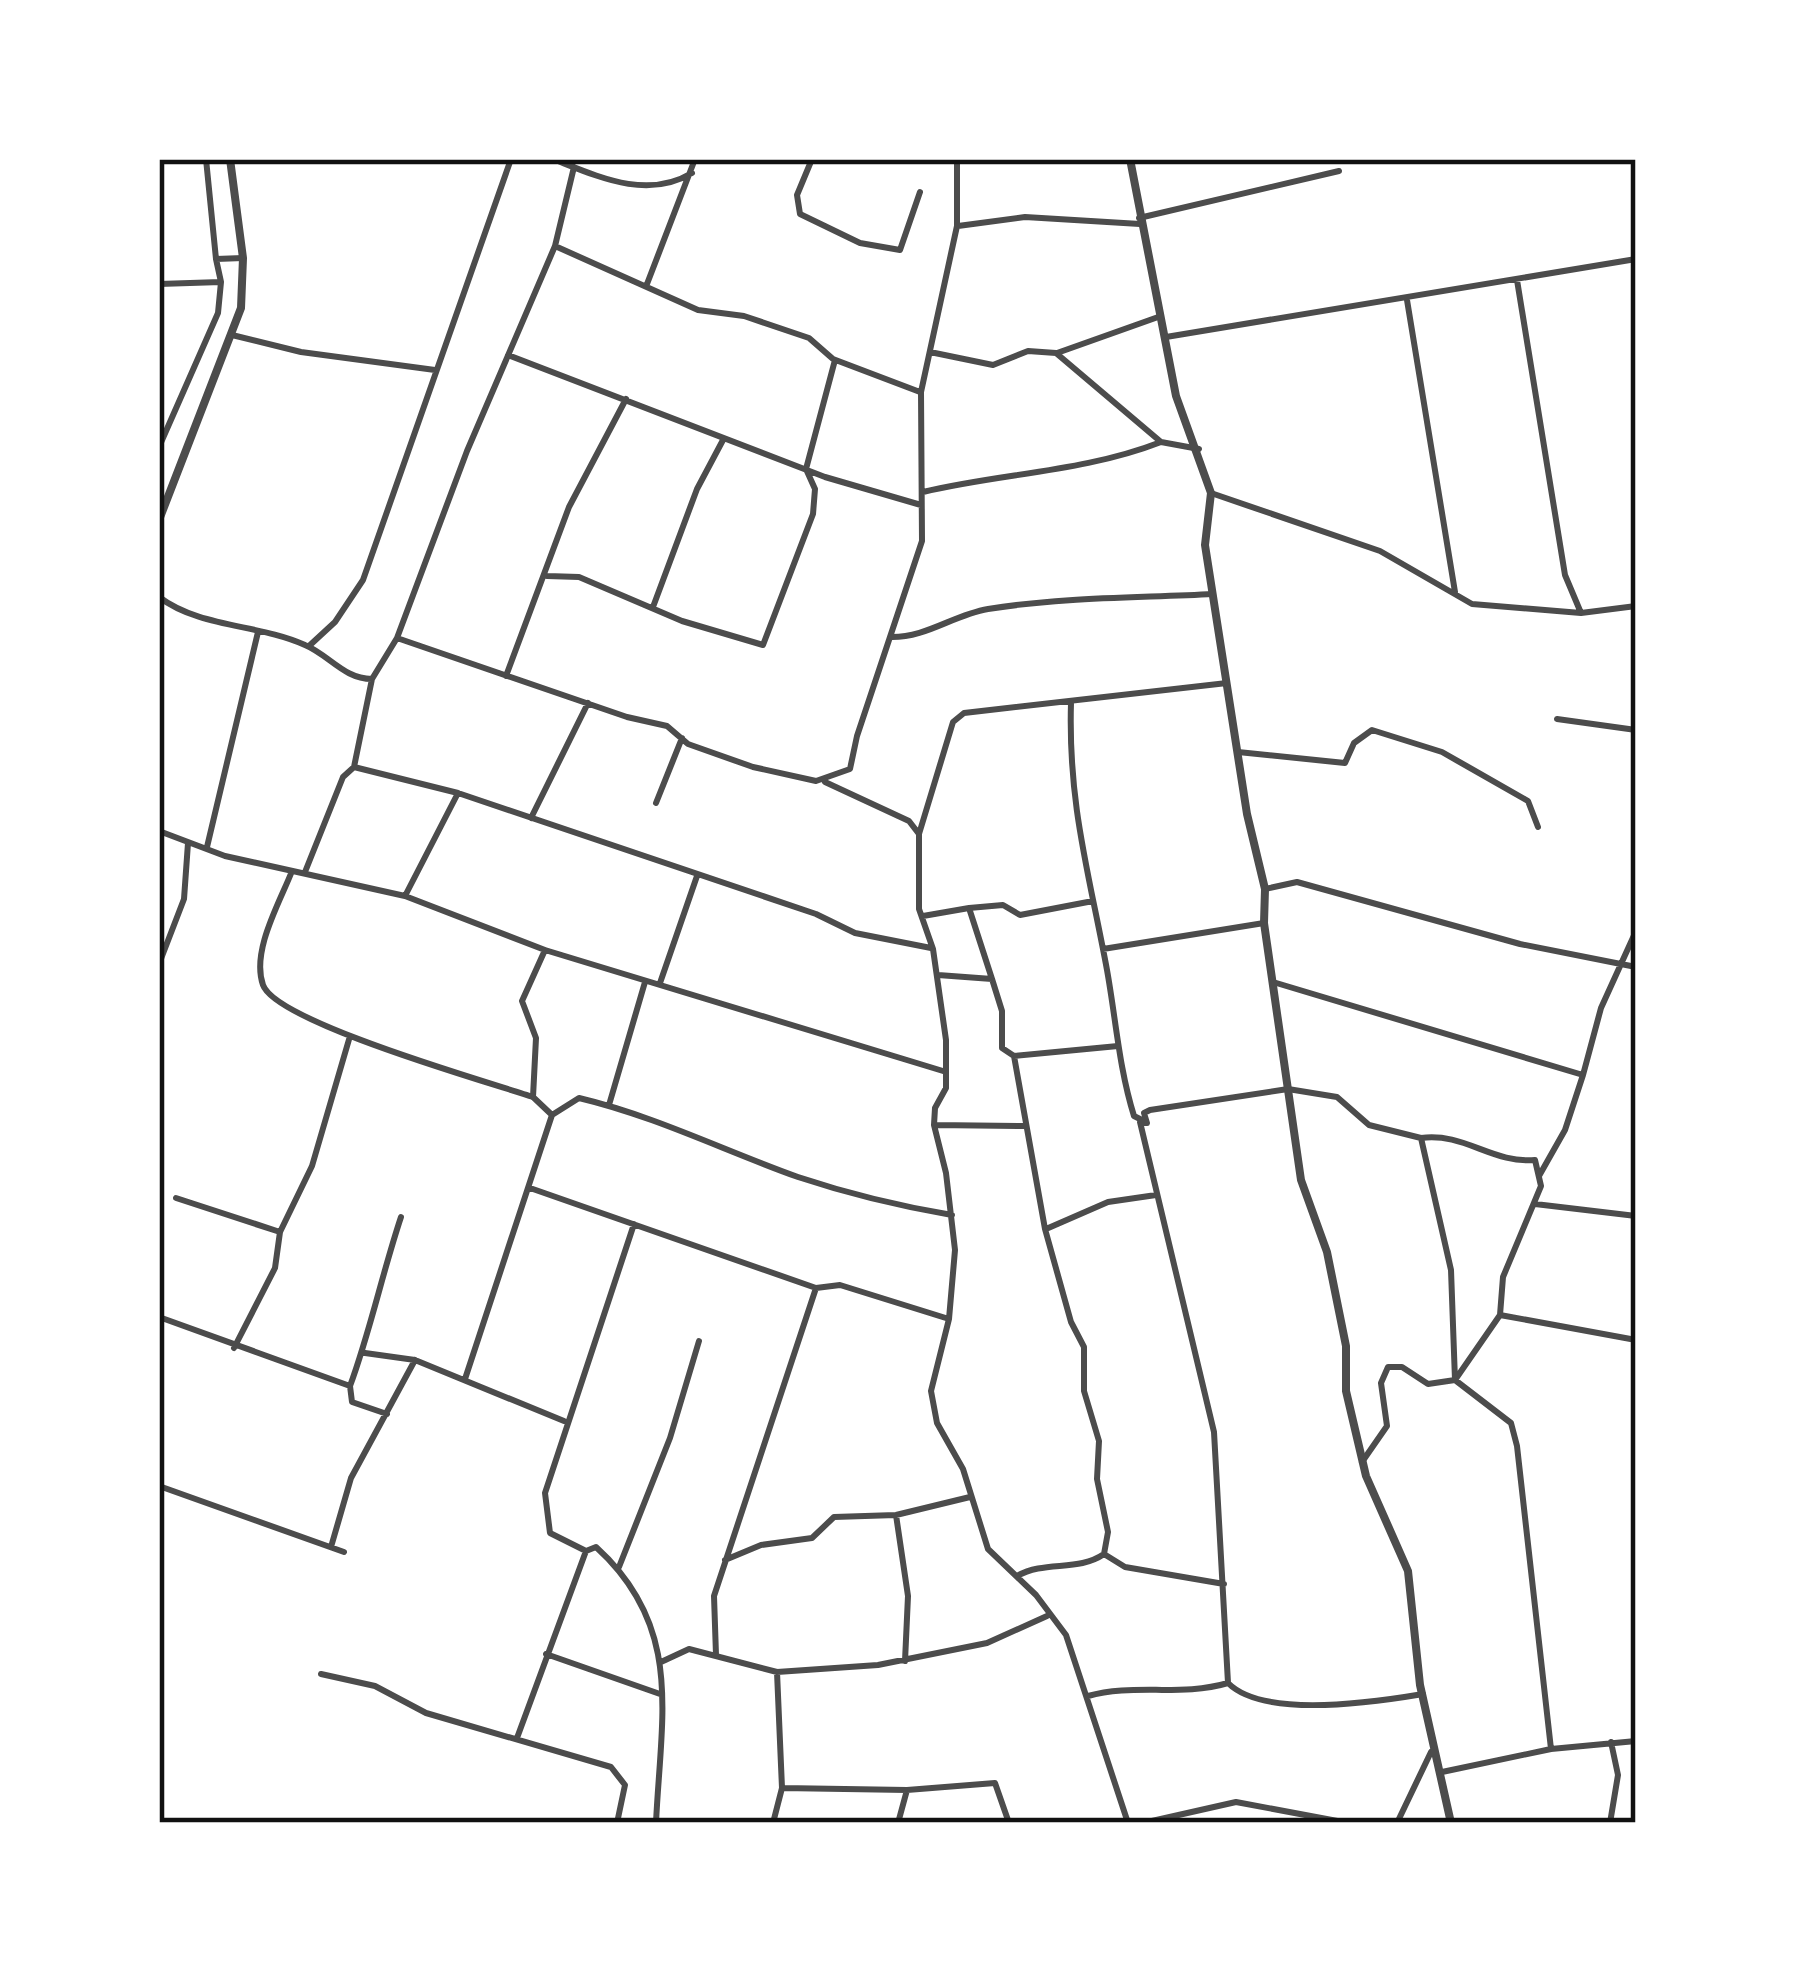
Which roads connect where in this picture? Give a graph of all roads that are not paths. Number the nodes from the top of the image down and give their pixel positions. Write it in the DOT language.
graph roads {
  1 [pos="206,159"];
  2 [pos="230,159"];
  3 [pos="511,159"];
  4 [pos="553,159"];
  5 [pos="695,159"];
  6 [pos="812,159"];
  7 [pos="957,159"];
  8 [pos="1130,159"];
  9 [pos="574,167"];
  10 [pos="1339,170"];
  11 [pos="692,173"];
  12 [pos="920,192"];
  13 [pos="1140,221"];
  14 [pos="957,226"];
  15 [pos="555,246"];
  16 [pos="243,258"];
  17 [pos="217,259"];
  18 [pos="1636,260"];
  19 [pos="1516,280"];
  20 [pos="221,281"];
  21 [pos="159,284"];
  22 [pos="646,285"];
  23 [pos="1407,300"];
  24 [pos="1161,316"];
  25 [pos="231,335"];
  26 [pos="1166,338"];
  27 [pos="931,352"];
  28 [pos="1056,353"];
  29 [pos="508,356"];
  30 [pos="835,360"];
  31 [pos="435,370"];
  32 [pos="921,392"];
  33 [pos="627,398"];
  34 [pos="724,438"];
  35 [pos="1161,442"];
  36 [pos="159,447"];
  37 [pos="1199,449"];
  38 [pos="806,469"];
  39 [pos="825,477"];
  40 [pos="815,490"];
  41 [pos="923,492"];
  42 [pos="1211,493"];
  43 [pos="921,505"];
  44 [pos="159,520"];
  45 [pos="547,576"];
  46 [pos="1214,594"];
  47 [pos="1456,594"];
  48 [pos="159,597"];
  49 [pos="1636,606"];
  50 [pos="652,607"];
  51 [pos="1581,614"];
  52 [pos="258,632"];
  53 [pos="890,637"];
  54 [pos="397,638"];
  55 [pos="308,646"];
  56 [pos="506,676"];
  57 [pos="372,679"];
  58 [pos="1227,683"];
  59 [pos="588,703"];
  60 [pos="1071,703"];
  61 [pos="1557,719"];
  62 [pos="1636,730"];
  63 [pos="682,738"];
  64 [pos="1238,752"];
  65 [pos="354,767"];
  66 [pos="825,782"];
  67 [pos="458,793"];
  68 [pos="656,803"];
  69 [pos="531,818"];
  70 [pos="1538,826"];
  71 [pos="159,831"];
  72 [pos="919,834"];
  73 [pos="188,843"];
  74 [pos="207,847"];
  75 [pos="292,871"];
  76 [pos="305,872"];
  77 [pos="697,876"];
  78 [pos="1265,889"];
  79 [pos="405,896"];
  80 [pos="1093,901"];
  81 [pos="969,908"];
  82 [pos="921,916"];
  83 [pos="1264,923"];
  84 [pos="1636,931"];
  85 [pos="933,949"];
  86 [pos="1102,949"];
  87 [pos="545,950"];
  88 [pos="1621,962"];
  89 [pos="159,964"];
  90 [pos="1636,967"];
  91 [pos="938,975"];
  92 [pos="992,979"];
  93 [pos="645,981"];
  94 [pos="1273,982"];
  95 [pos="660,983"];
  96 [pos="350,1036"];
  97 [pos="1118,1046"];
  98 [pos="1014,1056"];
  99 [pos="944,1071"];
  100 [pos="1582,1076"];
  101 [pos="1288,1089"];
  102 [pos="533,1097"];
  103 [pos="609,1105"];
  104 [pos="552,1115"];
  105 [pos="1147,1123"];
  106 [pos="934,1125"];
  107 [pos="1023,1126"];
  108 [pos="1421,1138"];
  109 [pos="1538,1179"];
  110 [pos="530,1189"];
  111 [pos="1156,1195"];
  112 [pos="176,1198"];
  113 [pos="1535,1204"];
  114 [pos="952,1215"];
  115 [pos="1636,1216"];
  116 [pos="400,1217"];
  117 [pos="634,1224"];
  118 [pos="1045,1229"];
  119 [pos="280,1232"];
  120 [pos="816,1288"];
  121 [pos="1500,1315"];
  122 [pos="159,1317"];
  123 [pos="949,1319"];
  124 [pos="1636,1340"];
  125 [pos="699,1341"];
  126 [pos="233,1348"];
  127 [pos="365,1353"];
  128 [pos="415,1360"];
  129 [pos="465,1379"];
  130 [pos="1455,1380"];
  131 [pos="350,1386"];
  132 [pos="387,1414"];
  133 [pos="565,1422"];
  134 [pos="1362,1462"];
  135 [pos="1636,1477"];
  136 [pos="159,1486"];
  137 [pos="970,1497"];
  138 [pos="1636,1511"];
  139 [pos="896,1515"];
  140 [pos="331,1547"];
  141 [pos="586,1551"];
  142 [pos="344,1552"];
  143 [pos="1104,1554"];
  144 [pos="724,1560"];
  145 [pos="619,1567"];
  146 [pos="1017,1576"];
  147 [pos="1224,1584"];
  148 [pos="1047,1616"];
  149 [pos="546,1654"];
  150 [pos="716,1655"];
  151 [pos="905,1661"];
  152 [pos="662,1662"];
  153 [pos="776,1672"];
  154 [pos="321,1674"];
  155 [pos="1228,1683"];
  156 [pos="660,1694"];
  157 [pos="1423,1694"];
  158 [pos="1088,1696"];
  159 [pos="517,1738"];
  160 [pos="1611,1742"];
  161 [pos="1636,1742"];
  162 [pos="1551,1749"];
  163 [pos="1431,1752"];
  164 [pos="1442,1772"];
  165 [pos="782,1787"];
  166 [pos="907,1790"];
  167 [pos="616,1823"];
  168 [pos="656,1823"];
  169 [pos="773,1823"];
  170 [pos="898,1823"];
  171 [pos="1009,1823"];
  172 [pos="1128,1823"];
  173 [pos="1143,1823"];
  174 [pos="1348,1823"];
  175 [pos="1397,1823"];
  176 [pos="1451,1823"];
  177 [pos="1610,1823"];
  1 -- 17 [label="street"];
  2 -- 16 [label="street"];
  3 -- 31 [label="street"];
  4 -- 9 [label="street"];
  5 -- 11 [label="street"];
  6 -- 12 [label="street"];
  7 -- 14 [label="street"];
  8 -- 13 [label="street"];
  9 -- 11 [label="street"];
  9 -- 15 [label="street"];
  10 -- 13 [label="street"];
  11 -- 22 [label="street"];
  13 -- 14 [label="street"];
  13 -- 24 [label="street"];
  14 -- 27 [label="street"];
  15 -- 22 [label="street"];
  15 -- 29 [label="street"];
  16 -- 17 [label="street"];
  16 -- 25 [label="street"];
  17 -- 20 [label="street"];
  18 -- 19 [label="street"];
  19 -- 23 [label="street"];
  19 -- 51 [label="street"];
  20 -- 21 [label="street"];
  20 -- 36 [label="street"];
  22 -- 30 [label="street"];
  23 -- 26 [label="street"];
  23 -- 47 [label="street"];
  24 -- 26 [label="street"];
  24 -- 28 [label="street"];
  25 -- 31 [label="street"];
  25 -- 44 [label="street"];
  26 -- 37 [label="street"];
  27 -- 28 [label="street"];
  27 -- 32 [label="street"];
  28 -- 35 [label="street"];
  29 -- 33 [label="street"];
  29 -- 54 [label="street"];
  30 -- 32 [label="street"];
  30 -- 38 [label="street"];
  31 -- 55 [label="street"];
  32 -- 41 [label="street"];
  33 -- 34 [label="street"];
  33 -- 45 [label="street"];
  34 -- 38 [label="street"];
  34 -- 50 [label="street"];
  35 -- 37 [label="street"];
  35 -- 41 [label="street"];
  37 -- 42 [label="street"];
  38 -- 39 [label="street"];
  38 -- 40 [label="street"];
  39 -- 40 [label="street"];
  39 -- 43 [label="street"];
  40 -- 50 [label="street"];
  41 -- 43 [label="street"];
  42 -- 46 [label="street"];
  42 -- 47 [label="street"];
  43 -- 53 [label="street"];
  45 -- 50 [label="street"];
  45 -- 56 [label="street"];
  46 -- 53 [label="street"];
  46 -- 58 [label="street"];
  47 -- 51 [label="street"];
  48 -- 52 [label="street"];
  49 -- 51 [label="street"];
  52 -- 55 [label="street"];
  52 -- 74 [label="street"];
  53 -- 66 [label="street"];
  54 -- 56 [label="street"];
  54 -- 57 [label="street"];
  55 -- 57 [label="street"];
  56 -- 59 [label="street"];
  57 -- 65 [label="street"];
  58 -- 60 [label="street"];
  58 -- 64 [label="street"];
  59 -- 63 [label="street"];
  59 -- 69 [label="street"];
  60 -- 72 [label="street"];
  60 -- 80 [label="street"];
  61 -- 62 [label="street"];
  63 -- 66 [label="street"];
  63 -- 68 [label="street"];
  64 -- 70 [label="street"];
  64 -- 78 [label="street"];
  65 -- 67 [label="street"];
  65 -- 76 [label="street"];
  66 -- 72 [label="street"];
  67 -- 69 [label="street"];
  67 -- 79 [label="street"];
  69 -- 77 [label="street"];
  71 -- 73 [label="street"];
  72 -- 82 [label="street"];
  73 -- 74 [label="street"];
  73 -- 89 [label="street"];
  74 -- 75 [label="street"];
  75 -- 76 [label="street"];
  75 -- 96 [label="street"];
  76 -- 79 [label="street"];
  77 -- 85 [label="street"];
  77 -- 95 [label="street"];
  78 -- 83 [label="street"];
  78 -- 88 [label="street"];
  79 -- 87 [label="street"];
  80 -- 81 [label="street"];
  80 -- 86 [label="street"];
  81 -- 82 [label="street"];
  81 -- 92 [label="street"];
  82 -- 85 [label="street"];
  83 -- 86 [label="street"];
  83 -- 94 [label="street"];
  84 -- 88 [label="street"];
  85 -- 91 [label="street"];
  86 -- 97 [label="street"];
  87 -- 93 [label="street"];
  87 -- 102 [label="street"];
  88 -- 90 [label="street"];
  88 -- 100 [label="street"];
  91 -- 92 [label="street"];
  91 -- 99 [label="street"];
  92 -- 98 [label="street"];
  93 -- 95 [label="street"];
  93 -- 103 [label="street"];
  94 -- 100 [label="street"];
  94 -- 101 [label="street"];
  95 -- 99 [label="street"];
  96 -- 102 [label="street"];
  96 -- 119 [label="street"];
  97 -- 98 [label="street"];
  97 -- 105 [label="street"];
  98 -- 107 [label="street"];
  99 -- 106 [label="street"];
  100 -- 109 [label="street"];
  101 -- 105 [label="street"];
  101 -- 108 [label="street"];
  101 -- 134 [label="street"];
  102 -- 104 [label="street"];
  103 -- 104 [label="street"];
  103 -- 114 [label="street"];
  104 -- 110 [label="street"];
  105 -- 111 [label="street"];
  106 -- 107 [label="street"];
  106 -- 114 [label="street"];
  107 -- 118 [label="street"];
  108 -- 109 [label="street"];
  108 -- 130 [label="street"];
  109 -- 113 [label="street"];
  110 -- 117 [label="street"];
  110 -- 129 [label="street"];
  111 -- 118 [label="street"];
  111 -- 147 [label="street"];
  112 -- 119 [label="street"];
  113 -- 115 [label="street"];
  113 -- 121 [label="street"];
  114 -- 123 [label="street"];
  116 -- 127 [label="street"];
  117 -- 120 [label="street"];
  117 -- 133 [label="street"];
  118 -- 143 [label="street"];
  119 -- 126 [label="street"];
  120 -- 123 [label="street"];
  120 -- 144 [label="street"];
  121 -- 124 [label="street"];
  121 -- 130 [label="street"];
  122 -- 126 [label="street"];
  123 -- 137 [label="street"];
  125 -- 145 [label="street"];
  126 -- 131 [label="street"];
  127 -- 128 [label="street"];
  127 -- 131 [label="street"];
  128 -- 129 [label="street"];
  128 -- 132 [label="street"];
  129 -- 133 [label="street"];
  130 -- 134 [label="street"];
  130 -- 162 [label="street"];
  131 -- 132 [label="street"];
  132 -- 140 [label="street"];
  133 -- 141 [label="street"];
  134 -- 157 [label="street"];
  135 -- 138 [label="street"];
  136 -- 140 [label="street"];
  137 -- 139 [label="street"];
  137 -- 146 [label="street"];
  139 -- 144 [label="street"];
  139 -- 151 [label="street"];
  140 -- 142 [label="street"];
  141 -- 145 [label="street"];
  141 -- 149 [label="street"];
  143 -- 146 [label="street"];
  143 -- 147 [label="street"];
  144 -- 150 [label="street"];
  145 -- 152 [label="street"];
  146 -- 148 [label="street"];
  147 -- 155 [label="street"];
  148 -- 151 [label="street"];
  148 -- 158 [label="street"];
  149 -- 156 [label="street"];
  149 -- 159 [label="street"];
  150 -- 152 [label="street"];
  150 -- 153 [label="street"];
  151 -- 153 [label="street"];
  152 -- 156 [label="street"];
  153 -- 165 [label="street"];
  154 -- 159 [label="street"];
  155 -- 157 [label="street"];
  155 -- 158 [label="street"];
  156 -- 168 [label="street"];
  157 -- 163 [label="street"];
  158 -- 172 [label="street"];
  159 -- 167 [label="street"];
  160 -- 161 [label="street"];
  160 -- 162 [label="street"];
  160 -- 177 [label="street"];
  162 -- 164 [label="street"];
  163 -- 164 [label="street"];
  163 -- 175 [label="street"];
  164 -- 176 [label="street"];
  165 -- 166 [label="street"];
  165 -- 169 [label="street"];
  166 -- 170 [label="street"];
  166 -- 171 [label="street"];
  173 -- 174 [label="street"];
}
